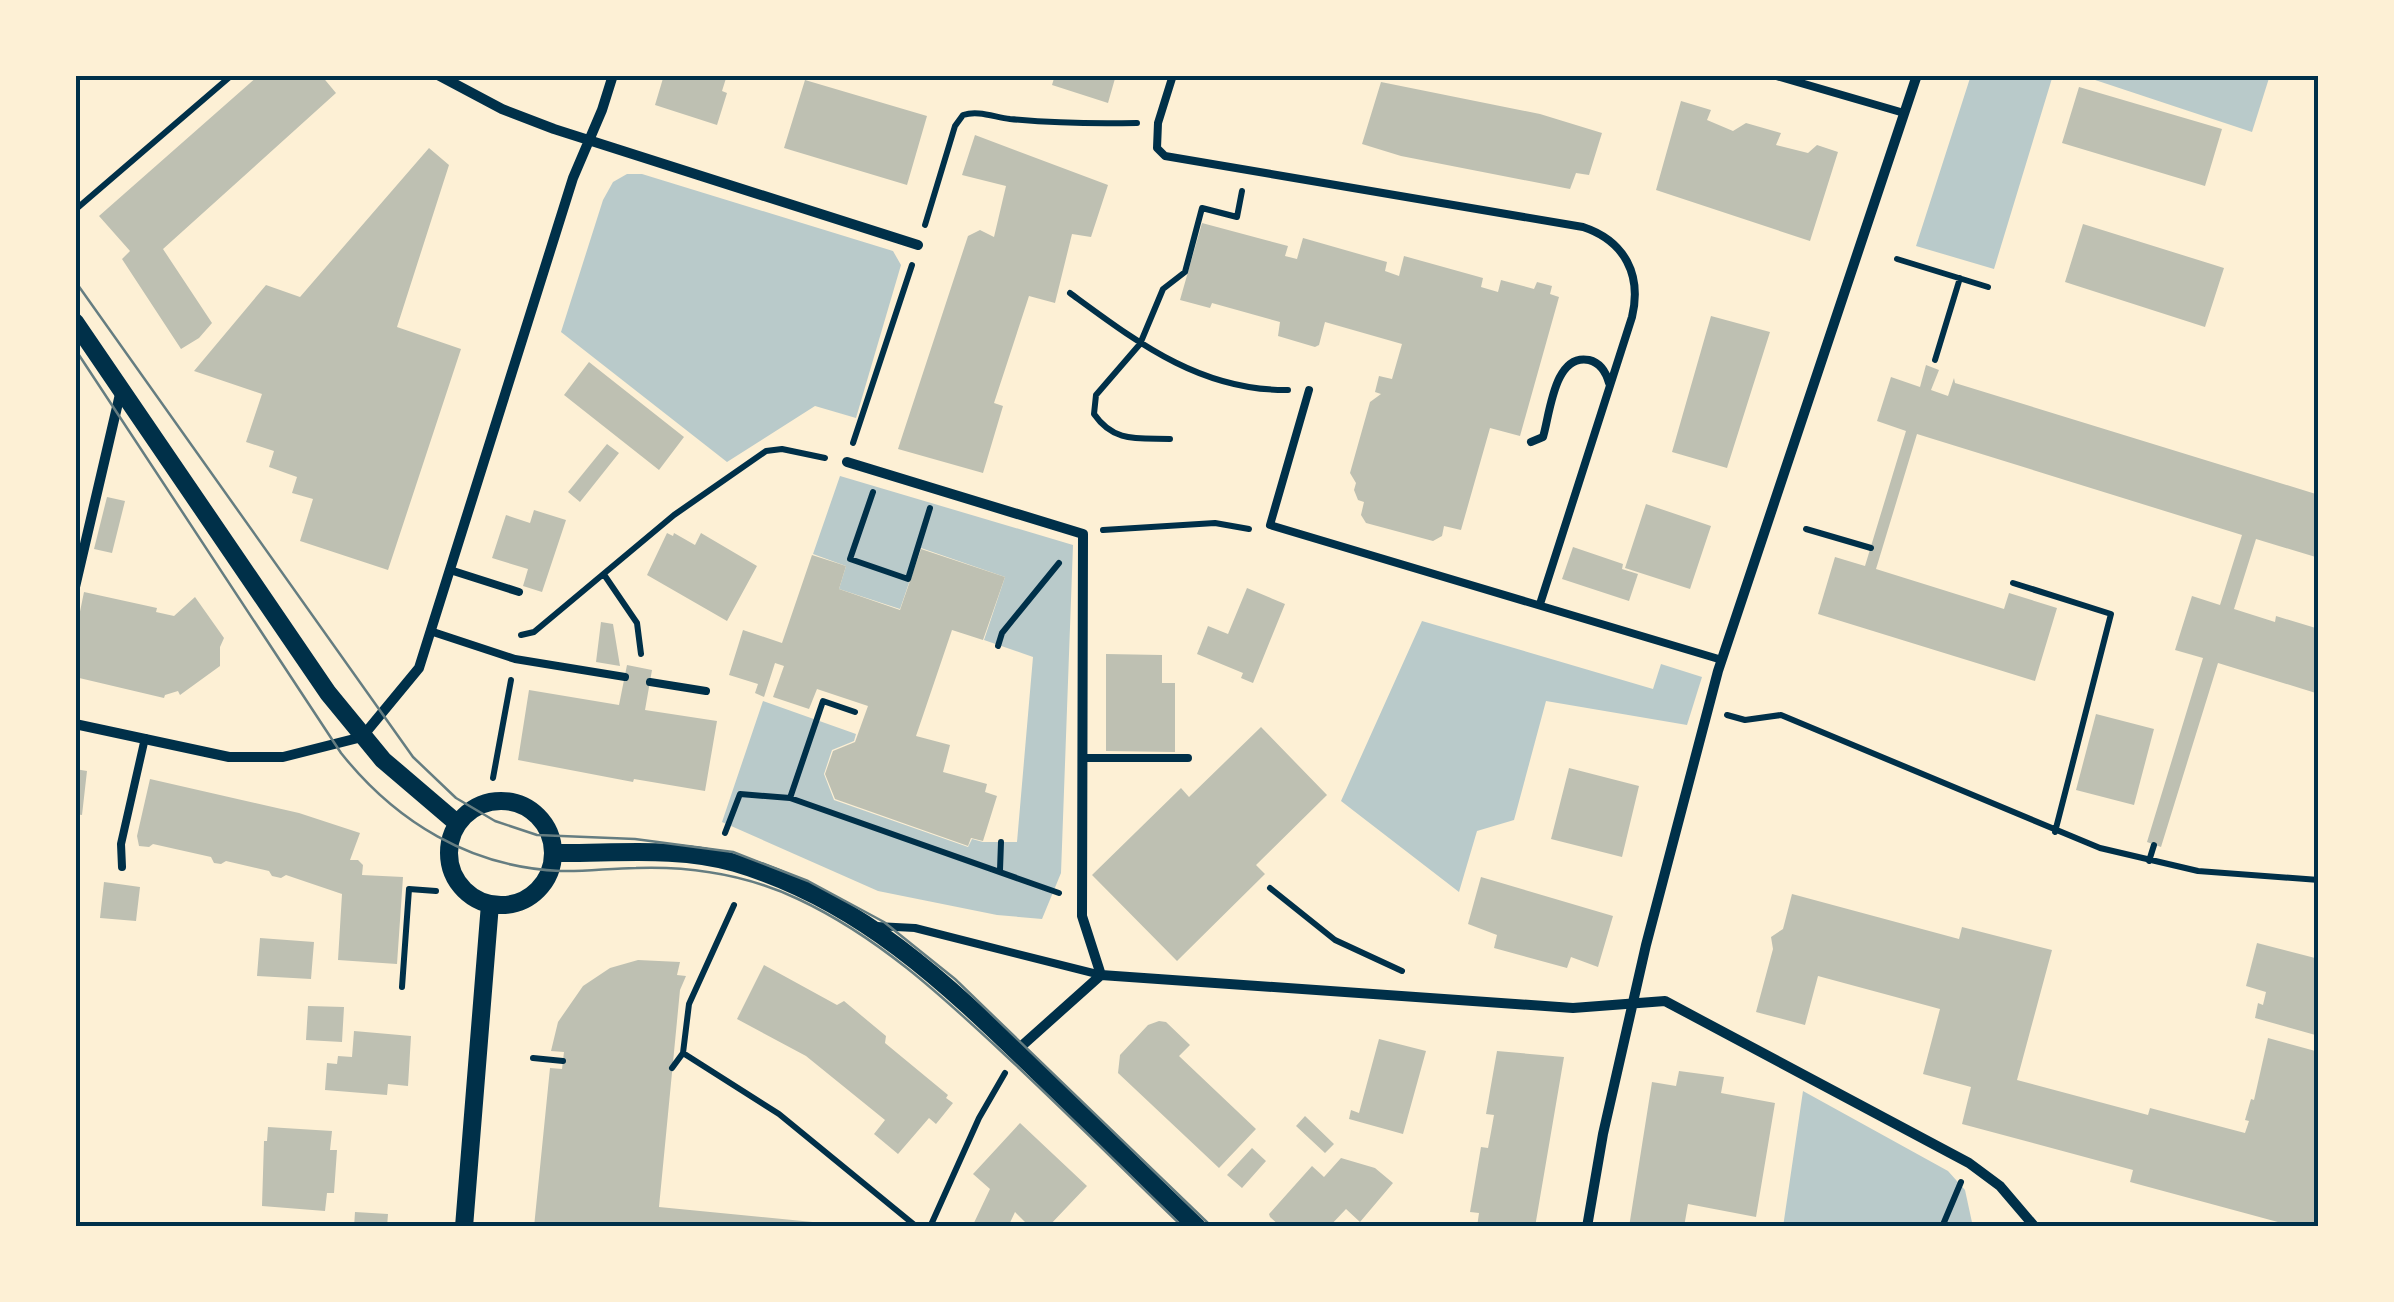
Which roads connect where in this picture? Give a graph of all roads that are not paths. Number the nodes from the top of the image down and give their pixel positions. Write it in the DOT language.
graph roads {
  1 [pos="438,75"];
  2 [pos="613,75"];
  3 [pos="1173,75"];
  4 [pos="1773,75"];
  5 [pos="1916,75"];
  6 [pos="1904,113"];
  7 [pos="589,141"];
  8 [pos="918,245"];
  9 [pos="75,322"];
  10 [pos="121,390"];
  11 [pos="1309,390"];
  12 [pos="1609,392"];
  13 [pos="1531,442"];
  14 [pos="846,462"];
  15 [pos="450,570"];
  16 [pos="75,587"];
  17 [pos="519,592"];
  18 [pos="1540,604"];
  19 [pos="430,631"];
  20 [pos="1722,660"];
  21 [pos="625,677"];
  22 [pos="650,682"];
  23 [pos="706,692"];
  24 [pos="75,724"];
  25 [pos="145,738"];
  26 [pos="362,738"];
  27 [pos="1082,758"];
  28 [pos="1188,758"];
  29 [pos="458,824"];
  30 [pos="553,854"];
  31 [pos="122,868"];
  32 [pos="490,904"];
  33 [pos="868,926"];
  34 [pos="1101,974"];
  35 [pos="1633,1003"];
  36 [pos="1016,1051"];
  37 [pos="464,1227"];
  38 [pos="1197,1227"];
  39 [pos="1587,1227"];
  40 [pos="2035,1227"];
  1 -- 7 [label="street"];
  2 -- 7 [label="street"];
  3 -- 12 [label="lane"];
  4 -- 6 [label="lane"];
  5 -- 6 [label="street"];
  6 -- 20 [label="street"];
  7 -- 8 [label="street"];
  7 -- 15 [label="street"];
  9 -- 10 [label="street"];
  10 -- 16 [label="street"];
  10 -- 26 [label="street"];
  11 -- 18 [label="lane"];
  12 -- 13 [label="lane"];
  12 -- 18 [label="lane"];
  14 -- 27 [label="street"];
  15 -- 17 [label="lane"];
  15 -- 19 [label="street"];
  18 -- 20 [label="lane"];
  19 -- 21 [label="lane"];
  19 -- 26 [label="street"];
  20 -- 35 [label="street"];
  22 -- 23 [label="lane"];
  24 -- 25 [label="street"];
  25 -- 26 [label="street"];
  25 -- 31 [label="lane"];
  26 -- 29 [label="street"];
  27 -- 28 [label="lane"];
  27 -- 34 [label="street"];
  29 -- 30 [label="street"];
  29 -- 32 [label="street"];
  30 -- 32 [label="street"];
  30 -- 33 [label="street"];
  32 -- 37 [label="street"];
  33 -- 34 [label="lane"];
  33 -- 36 [label="street"];
  34 -- 35 [label="street"];
  34 -- 36 [label="street"];
  35 -- 39 [label="street"];
  35 -- 40 [label="street"];
  36 -- 38 [label="street"];
}
